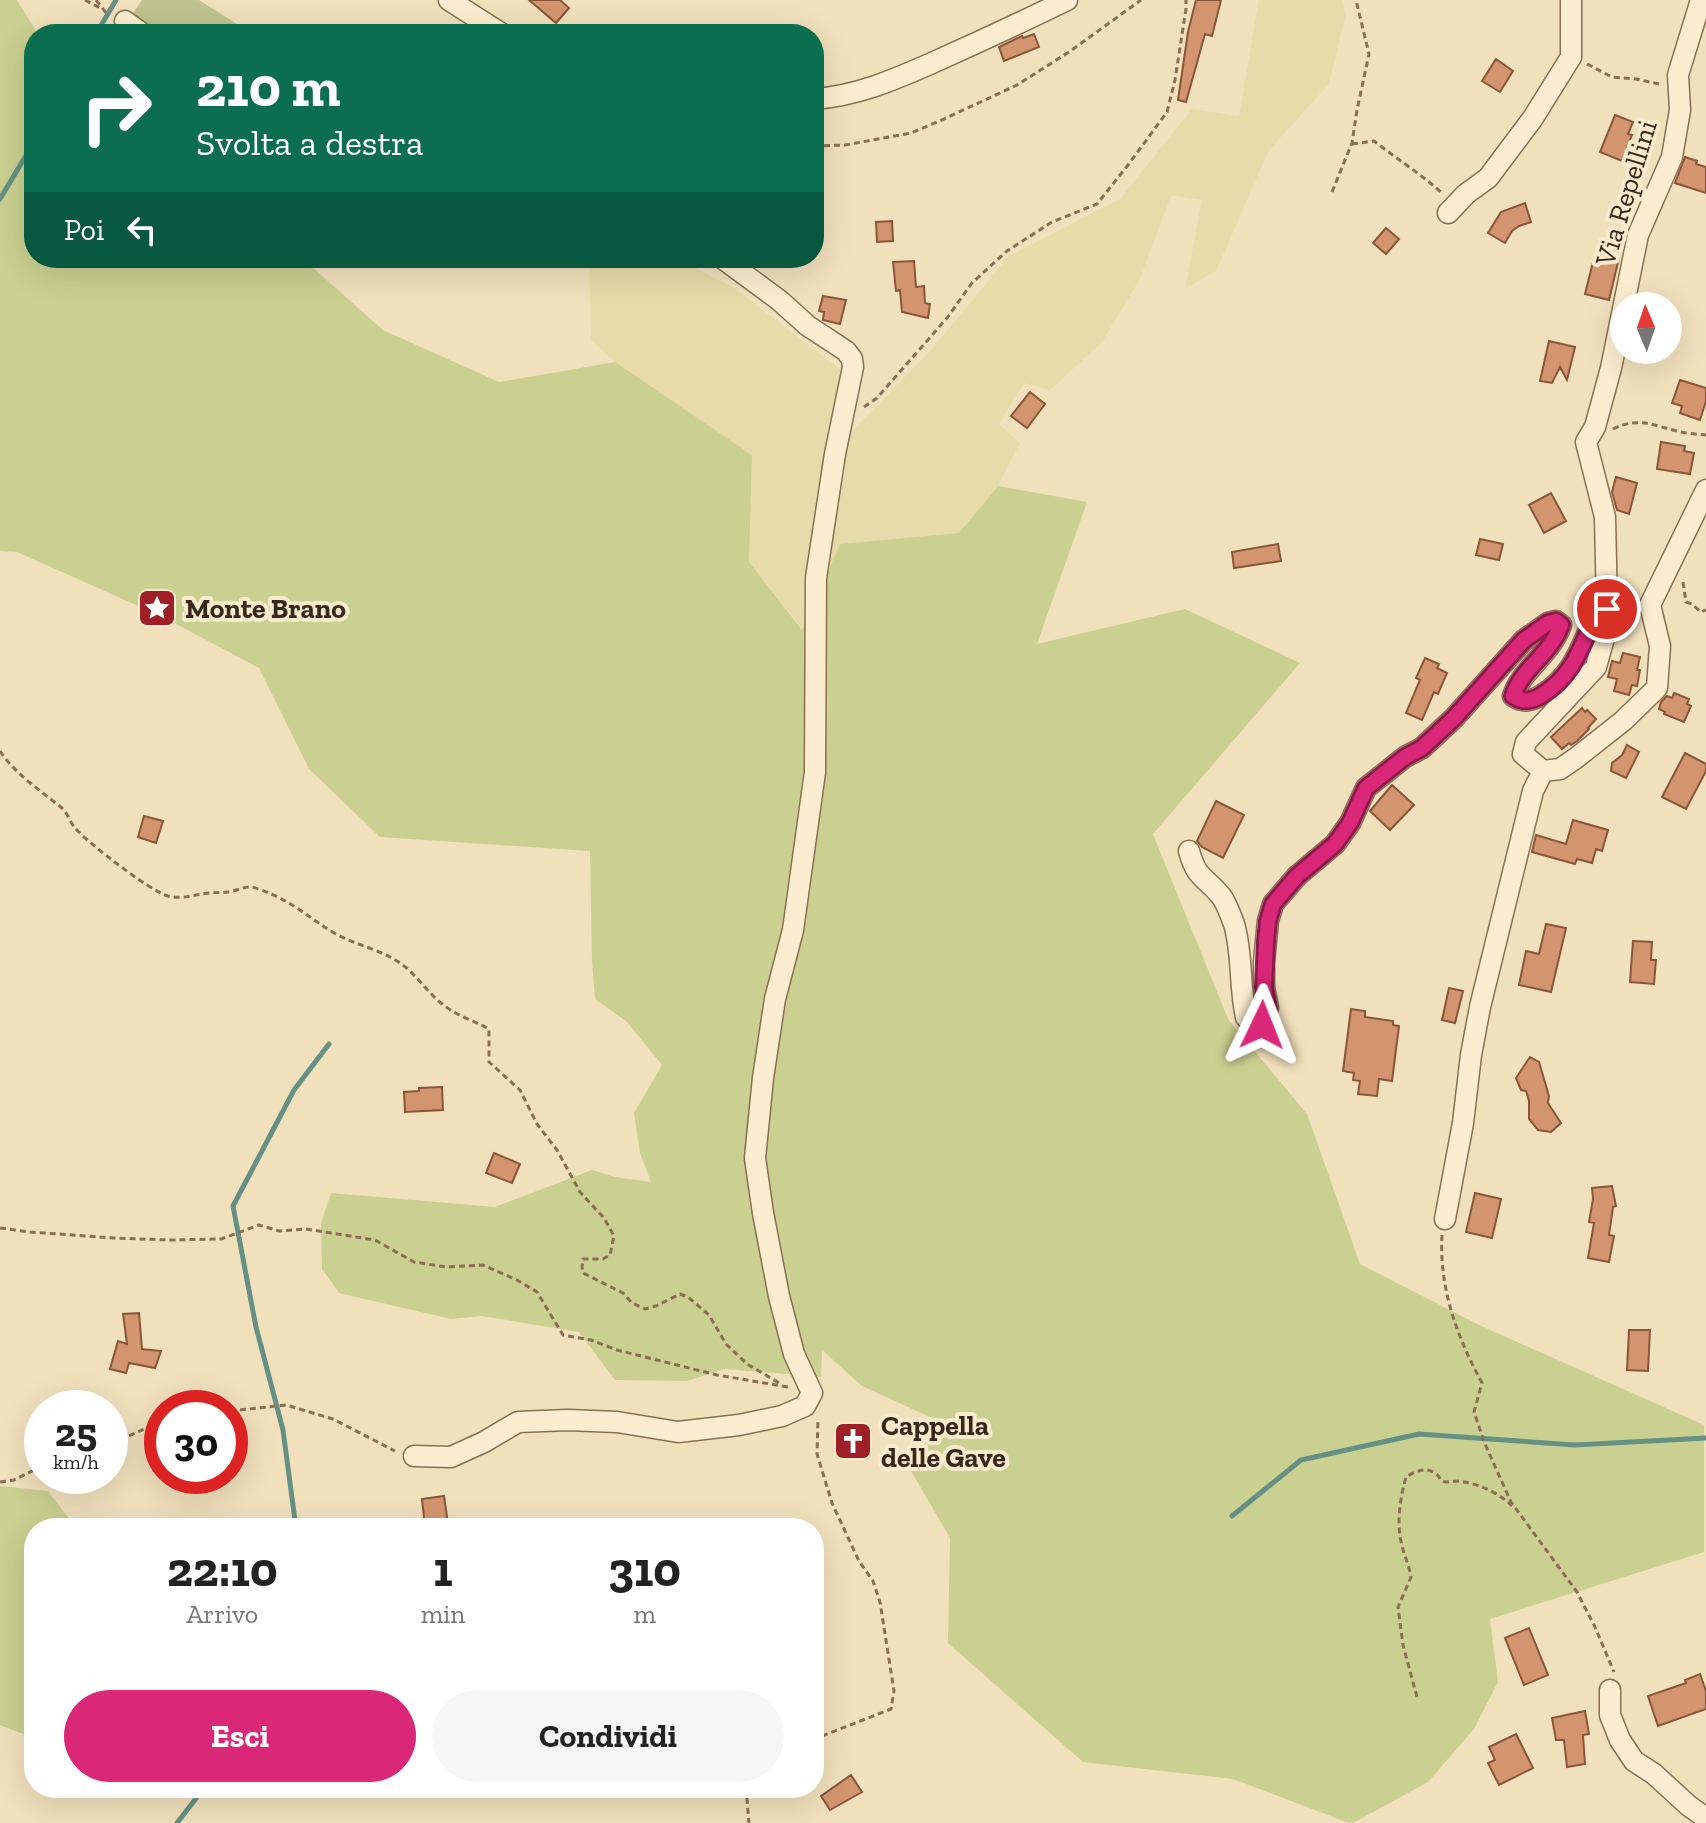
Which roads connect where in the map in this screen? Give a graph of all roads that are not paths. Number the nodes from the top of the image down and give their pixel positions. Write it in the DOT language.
graph roads {
  1 [pos="449,0"];
  2 [pos="1067,0"];
  3 [pos="1571,0"];
  4 [pos="1701,0"];
  5 [pos="125,21"];
  6 [pos="129,24"];
  7 [pos="486,24"];
  8 [pos="824,98"];
  9 [pos="1452,209"];
  10 [pos="736,268"];
  11 [pos="1706,490"];
  12 [pos="1607,609"];
  13 [pos="1543,771"];
  14 [pos="1189,851"];
  15 [pos="1445,1219"];
  16 [pos="414,1456"];
  17 [pos="1613,1684"];
  18 [pos="1706,1818"];
  1 -- 7 [label="street"];
  2 -- 8 [label="street"];
  3 -- 9 [label="street"];
  4 -- 12 [label="street, Via Repellini"];
  5 -- 6 [label="street"];
  10 -- 16 [label="street"];
  11 -- 13 [label="street"];
  12 -- 13 [label="street, Via Repellini"];
  12 -- 14 [label="street"];
  13 -- 15 [label="street"];
  17 -- 18 [label="street"];
}
